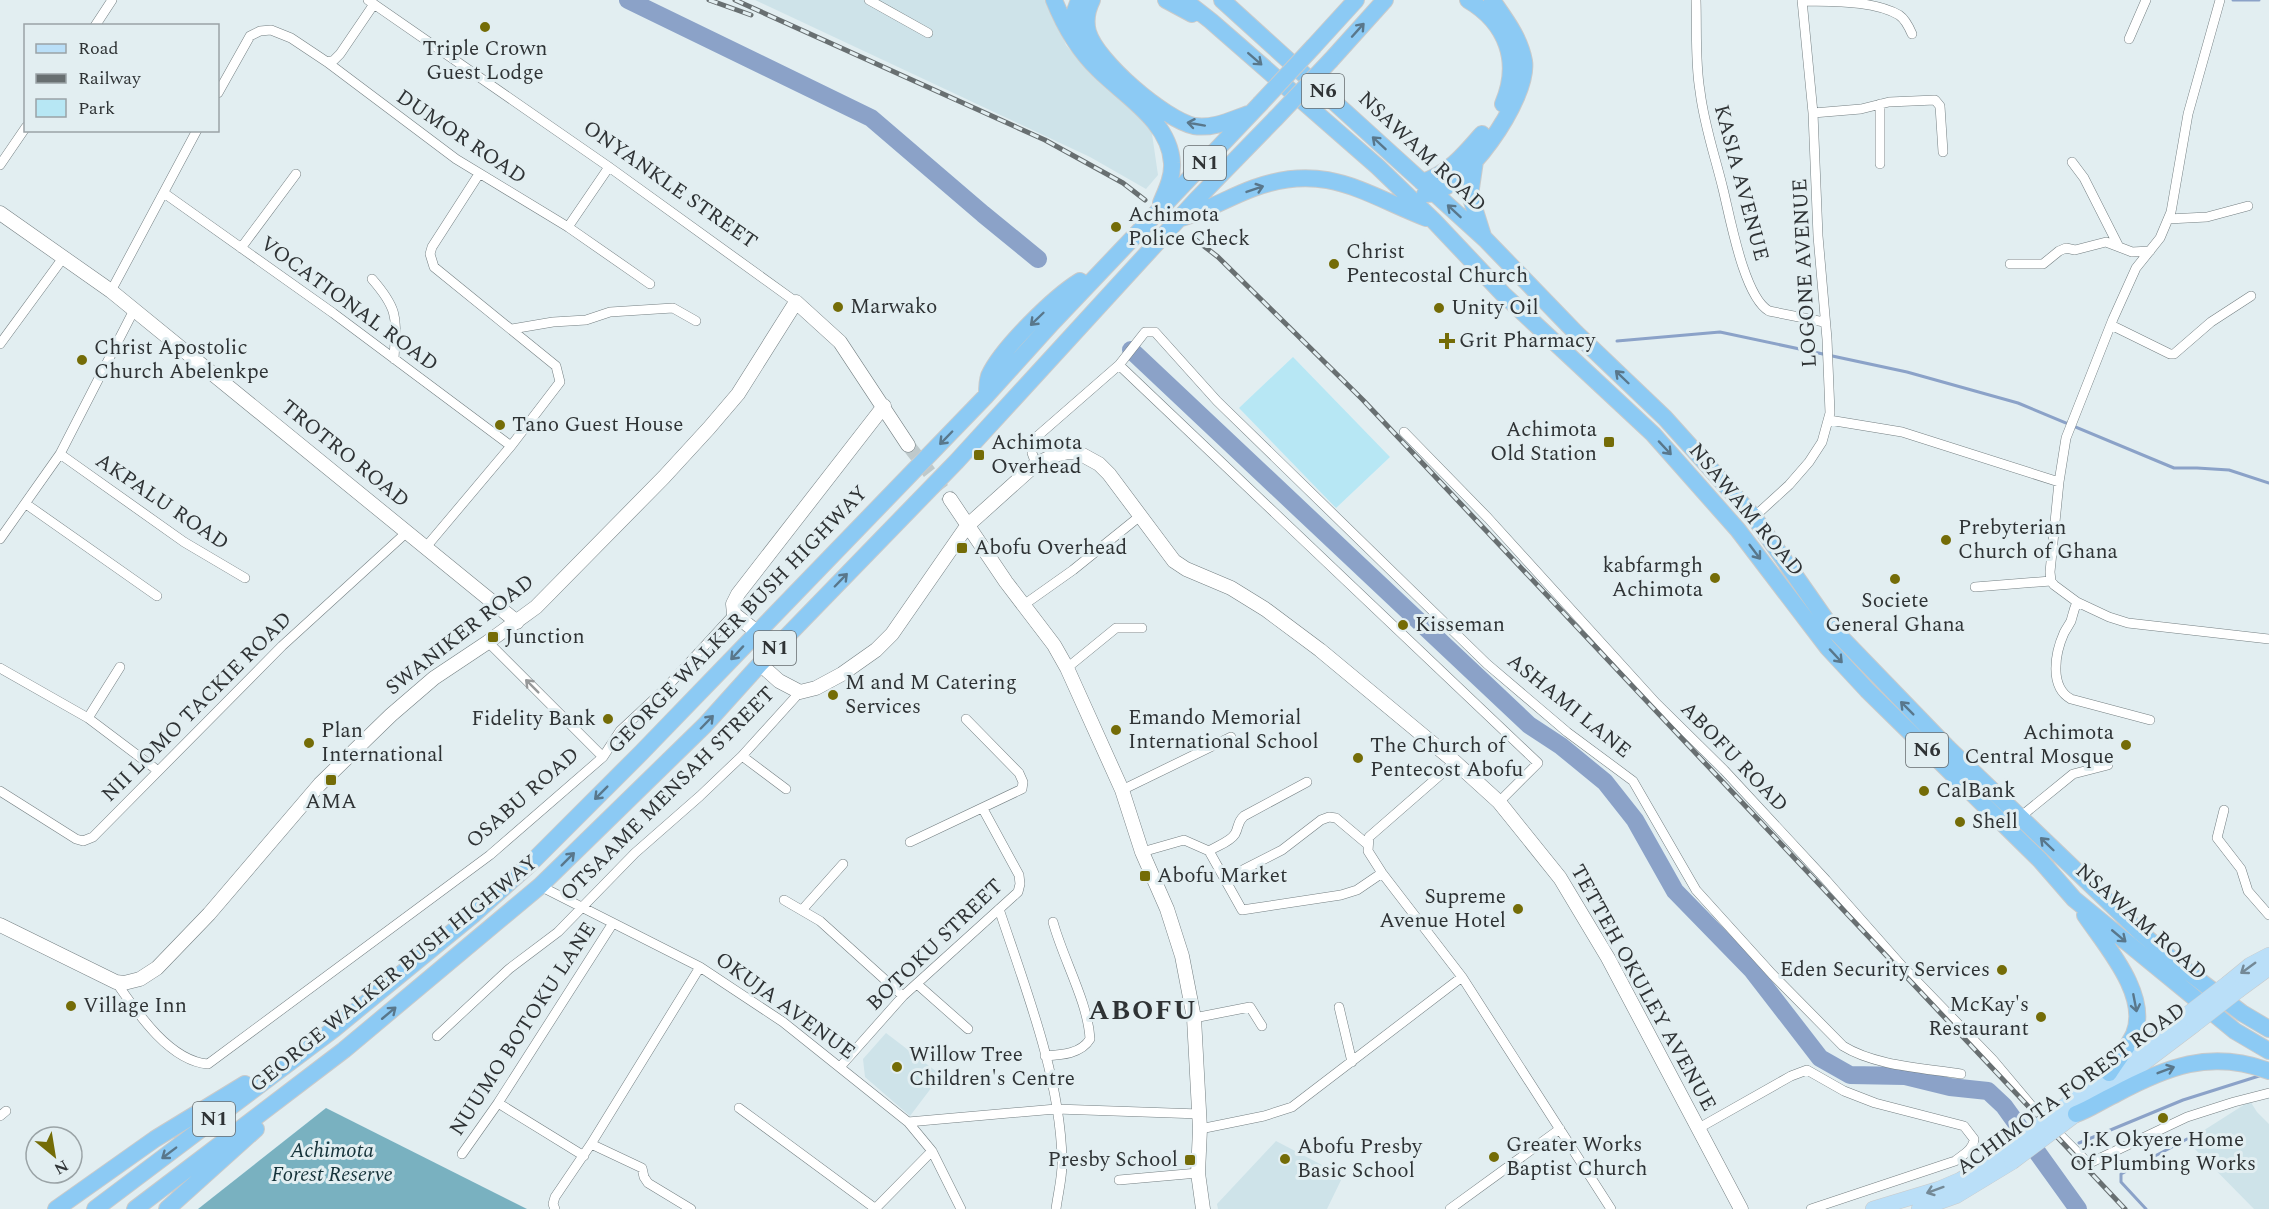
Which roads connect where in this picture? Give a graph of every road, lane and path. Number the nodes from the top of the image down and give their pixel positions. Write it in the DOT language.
graph roads {
  1 [pos="112,0"];
  2 [pos="869,0"];
  3 [pos="1054,0"];
  4 [pos="1079,0"];
  5 [pos="1092,0"];
  6 [pos="1166,0"];
  7 [pos="1184,0"];
  8 [pos="1209,0"];
  9 [pos="1356,0"];
  10 [pos="1385,0"];
  11 [pos="1468,0"];
  12 [pos="1492,0"];
  13 [pos="1696,0"];
  14 [pos="2146,0"];
  15 [pos="2220,0"];
  16 [pos="1802,1"];
  17 [pos="371,2"];
  18 [pos="884,3"];
  19 [pos="1227,4"];
  20 [pos="1211,21"];
  21 [pos="96,24"];
  22 [pos="928,33"];
  23 [pos="1912,34"];
  24 [pos="2129,39"];
  25 [pos="1076,42"];
  26 [pos="327,62"];
  27 [pos="219,91"];
  28 [pos="1880,105"];
  29 [pos="1256,108"];
  30 [pos="1813,113"];
  31 [pos="24,130"];
  32 [pos="195,132"];
  33 [pos="1943,152"];
  34 [pos="1475,161"];
  35 [pos="2072,162"];
  36 [pos="1880,164"];
  37 [pos="0,165"];
  38 [pos="609,167"];
  39 [pos="296,174"];
  40 [pos="479,174"];
  41 [pos="1429,188"];
  42 [pos="164,192"];
  43 [pos="1404,192"];
  44 [pos="2248,206"];
  45 [pos="1157,212"];
  46 [pos="0,213"];
  47 [pos="1181,218"];
  48 [pos="2168,219"];
  49 [pos="1434,221"];
  50 [pos="568,228"];
  51 [pos="1485,239"];
  52 [pos="2119,247"];
  53 [pos="242,248"];
  54 [pos="2150,251"];
  55 [pos="63,258"];
  56 [pos="2010,264"];
  57 [pos="372,279"];
  58 [pos="650,284"];
  59 [pos="111,291"];
  60 [pos="2251,296"];
  61 [pos="796,302"];
  62 [pos="134,310"];
  63 [pos="696,321"];
  64 [pos="1824,322"];
  65 [pos="2110,325"];
  66 [pos="512,328"];
  67 [pos="0,344"];
  68 [pos="394,359"];
  69 [pos="1119,364"];
  70 [pos="884,406"];
  71 [pos="1829,420"];
  72 [pos="1404,432"];
  73 [pos="908,445"];
  74 [pos="511,446"];
  75 [pos="60,454"];
  76 [pos="1036,464"];
  77 [pos="2059,482"];
  78 [pos="950,498"];
  79 [pos="26,504"];
  80 [pos="1140,516"];
  81 [pos="1754,517"];
  82 [pos="967,525"];
  83 [pos="1738,530"];
  84 [pos="407,532"];
  85 [pos="0,539"];
  86 [pos="426,547"];
  87 [pos="245,578"];
  88 [pos="2051,581"];
  89 [pos="1975,587"];
  90 [pos="157,596"];
  91 [pos="2077,603"];
  92 [pos="1025,604"];
  93 [pos="734,614"];
  94 [pos="517,622"];
  95 [pos="1142,628"];
  96 [pos="757,632"];
  97 [pos="2269,639"];
  98 [pos="488,642"];
  99 [pos="760,664"];
  100 [pos="120,667"];
  101 [pos="0,668"];
  102 [pos="1067,668"];
  103 [pos="800,692"];
  104 [pos="88,718"];
  105 [pos="966,719"];
  106 [pos="2150,720"];
  107 [pos="1231,736"];
  108 [pos="742,756"];
  109 [pos="603,757"];
  110 [pos="1455,762"];
  111 [pos="2108,765"];
  112 [pos="157,770"];
  113 [pos="1307,782"];
  114 [pos="786,789"];
  115 [pos="1122,790"];
  116 [pos="0,791"];
  117 [pos="1499,802"];
  118 [pos="983,809"];
  119 [pos="2224,810"];
  120 [pos="2019,818"];
  121 [pos="910,842"];
  122 [pos="1367,844"];
  123 [pos="1209,851"];
  124 [pos="1142,852"];
  125 [pos="843,864"];
  126 [pos="1382,873"];
  127 [pos="1225,879"];
  128 [pos="540,886"];
  129 [pos="2074,899"];
  130 [pos="784,900"];
  131 [pos="583,907"];
  132 [pos="999,909"];
  133 [pos="802,910"];
  134 [pos="2269,915"];
  135 [pos="1053,922"];
  136 [pos="613,923"];
  137 [pos="0,926"];
  138 [pos="2269,955"];
  139 [pos="700,967"];
  140 [pos="2269,968"];
  141 [pos="1462,976"];
  142 [pos="116,981"];
  143 [pos="917,984"];
  144 [pos="2234,986"];
  145 [pos="903,996"];
  146 [pos="1339,1007"];
  147 [pos="1194,1018"];
  148 [pos="2190,1020"];
  149 [pos="1262,1026"];
  150 [pos="333,1029"];
  151 [pos="968,1029"];
  152 [pos="2269,1029"];
  153 [pos="437,1036"];
  154 [pos="344,1050"];
  155 [pos="2269,1051"];
  156 [pos="1045,1056"];
  157 [pos="1352,1062"];
  158 [pos="840,1067"];
  159 [pos="2269,1071"];
  160 [pos="2109,1073"];
  161 [pos="1961,1074"];
  162 [pos="2269,1093"];
  163 [pos="498,1103"];
  164 [pos="739,1108"];
  165 [pos="1056,1109"];
  166 [pos="1200,1114"];
  167 [pos="2076,1114"];
  168 [pos="2058,1119"];
  169 [pos="908,1122"];
  170 [pos="1698,1128"];
  171 [pos="1200,1129"];
  172 [pos="1560,1129"];
  173 [pos="591,1144"];
  174 [pos="932,1151"];
  175 [pos="462,1154"];
  176 [pos="584,1156"];
  177 [pos="2009,1157"];
  178 [pos="1198,1173"];
  179 [pos="1119,1180"];
  180 [pos="56,1209"];
  181 [pos="94,1209"];
  182 [pos="135,1209"];
  183 [pos="167,1209"];
  184 [pos="555,1209"];
  185 [pos="691,1209"];
  186 [pos="875,1209"];
  187 [pos="962,1209"];
  188 [pos="1056,1209"];
  189 [pos="1203,1209"];
  190 [pos="1450,1209"];
  191 [pos="1611,1209"];
  192 [pos="1741,1209"];
  193 [pos="1811,1209"];
  194 [pos="1873,1209"];
  195 [pos="1919,1209"];
  1 -- 21 [label="street"];
  2 -- 18 [label="street"];
  3 -- 25 [label="highway"];
  4 -- 25 [label="highway"];
  29 -- 5 [label="highway, one-way"];
  6 -- 20 [label="highway"];
  7 -- 20 [label="highway, NSAWAM ROAD / N6"];
  8 -- 19 [label="highway"];
  9 -- 29 [label="highway, N1, bridge"];
  47 -- 10 [label="highway, GEORGE WALKER BUSH HIGHWAY / N1, one-way, bridge"];
  11 -- 41 [label="highway"];
  12 -- 34 [label="highway"];
  13 -- 64 [label="street, KASIA AVENUE"];
  14 -- 24 [label="street"];
  15 -- 48 [label="street"];
  16 -- 23 [label="street"];
  16 -- 30 [label="street, LOGONE AVENUE"];
  17 -- 26 [label="street"];
  17 -- 38 [label="street, ONYANKLE STREET"];
  18 -- 22 [label="street"];
  41 -- 19 [label="highway, NSAWAM ROAD / N6, one-way"];
  20 -- 43 [label="highway, NSAWAM ROAD / N6, one-way"];
  25 -- 45 [label="highway"];
  26 -- 27 [label="street, DUMOR ROAD"];
  26 -- 40 [label="street, DUMOR ROAD"];
  28 -- 30 [label="street"];
  28 -- 33 [label="street"];
  28 -- 36 [label="street"];
  29 -- 45 [label="highway, N1"];
  30 -- 64 [label="street, LOGONE AVENUE"];
  31 -- 37 [label="street"];
  32 -- 42 [label="street"];
  34 -- 41 [label="highway"];
  34 -- 51 [label="highway"];
  35 -- 52 [label="street"];
  38 -- 50 [label="street"];
  38 -- 61 [label="street, ONYANKLE STREET"];
  39 -- 53 [label="street"];
  40 -- 50 [label="street, DUMOR ROAD"];
  40 -- 66 [label="street"];
  41 -- 43 [label="highway"];
  51 -- 41 [label="highway, NSAWAM ROAD / N6, one-way"];
  42 -- 53 [label="street, VOCATIONAL ROAD"];
  42 -- 59 [label="street"];
  43 -- 49 [label="highway, NSAWAM ROAD / N6"];
  44 -- 48 [label="street"];
  45 -- 96 [label="highway, GEORGE WALKER BUSH HIGHWAY / N1, one-way"];
  46 -- 55 [label="street, TROTRO ROAD"];
  47 -- 49 [label="highway, one-way"];
  99 -- 47 [label="highway, GEORGE WALKER BUSH HIGHWAY / N1, one-way"];
  48 -- 54 [label="street"];
  49 -- 83 [label="highway, NSAWAM ROAD / N6, one-way"];
  50 -- 58 [label="street, DUMOR ROAD"];
  81 -- 51 [label="highway, NSAWAM ROAD / N6, one-way"];
  52 -- 54 [label="street"];
  52 -- 56 [label="street"];
  53 -- 68 [label="street, VOCATIONAL ROAD"];
  54 -- 65 [label="street"];
  55 -- 59 [label="street, TROTRO ROAD"];
  55 -- 67 [label="street"];
  57 -- 68 [label="street"];
  59 -- 62 [label="street, TROTRO ROAD"];
  60 -- 65 [label="street"];
  61 -- 70 [label="street, ONYANKLE STREET"];
  61 -- 94 [label="street, SWANIKER ROAD"];
  62 -- 75 [label="street"];
  62 -- 84 [label="street, TROTRO ROAD"];
  63 -- 66 [label="street"];
  64 -- 71 [label="street, LOGONE AVENUE"];
  65 -- 77 [label="street"];
  66 -- 74 [label="street"];
  68 -- 74 [label="street, VOCATIONAL ROAD"];
  69 -- 76 [label="street"];
  69 -- 117 [label="street"];
  69 -- 161 [label="street, ASHAMI LANE"];
  70 -- 73 [label="street, ONYANKLE STREET"];
  70 -- 93 [label="street, OSABU ROAD"];
  71 -- 77 [label="street"];
  71 -- 81 [label="street, LOGONE AVENUE"];
  72 -- 162 [label="street, ABOFU ROAD"];
  74 -- 86 [label="street"];
  75 -- 79 [label="street"];
  75 -- 87 [label="street, AKPALU ROAD"];
  76 -- 80 [label="street, TETTEH OKULEY AVENUE"];
  76 -- 82 [label="street, TETTEH OKULEY AVENUE"];
  77 -- 88 [label="street"];
  78 -- 82 [label="street"];
  79 -- 85 [label="street"];
  79 -- 90 [label="street"];
  80 -- 92 [label="street"];
  80 -- 110 [label="street, TETTEH OKULEY AVENUE"];
  81 -- 83 [label="highway"];
  120 -- 81 [label="highway, NSAWAM ROAD / N6, one-way"];
  82 -- 92 [label="street"];
  82 -- 103 [label="street, OTSAAME MENSAH STREET"];
  83 -- 129 [label="highway, NSAWAM ROAD / N6, one-way"];
  84 -- 86 [label="street, TROTRO ROAD"];
  84 -- 112 [label="street, NII LOMO TACKIE ROAD"];
  86 -- 94 [label="street, TROTRO ROAD"];
  88 -- 89 [label="street"];
  88 -- 91 [label="street"];
  91 -- 97 [label="street"];
  91 -- 106 [label="street"];
  92 -- 102 [label="street"];
  93 -- 96 [label="street"];
  93 -- 109 [label="street, OSABU ROAD"];
  94 -- 98 [label="street, SWANIKER ROAD"];
  95 -- 102 [label="street"];
  96 -- 150 [label="highway, GEORGE WALKER BUSH HIGHWAY / N1, one-way"];
  109 -- 98 [label="street, one-way"];
  98 -- 142 [label="street, SWANIKER ROAD"];
  99 -- 103 [label="street"];
  128 -- 99 [label="highway, GEORGE WALKER BUSH HIGHWAY / N1, one-way"];
  100 -- 104 [label="street"];
  101 -- 104 [label="street"];
  102 -- 115 [label="street"];
  103 -- 108 [label="street, OTSAAME MENSAH STREET"];
  104 -- 112 [label="street"];
  105 -- 118 [label="street"];
  107 -- 115 [label="street"];
  108 -- 114 [label="street"];
  108 -- 131 [label="street, OTSAAME MENSAH STREET"];
  109 -- 142 [label="street, OSABU ROAD"];
  110 -- 117 [label="street, TETTEH OKULEY AVENUE"];
  110 -- 122 [label="street"];
  111 -- 120 [label="street"];
  112 -- 116 [label="street, NII LOMO TACKIE ROAD"];
  113 -- 123 [label="street"];
  115 -- 124 [label="street"];
  117 -- 170 [label="street, TETTEH OKULEY AVENUE"];
  118 -- 121 [label="street"];
  118 -- 132 [label="street, BOTOKU STREET"];
  119 -- 134 [label="street"];
  152 -- 120 [label="highway, NSAWAM ROAD / N6, one-way"];
  122 -- 126 [label="street"];
  122 -- 127 [label="street"];
  123 -- 124 [label="street"];
  123 -- 127 [label="street"];
  124 -- 147 [label="street"];
  125 -- 133 [label="street"];
  126 -- 127 [label="street"];
  126 -- 141 [label="street"];
  128 -- 131 [label="street, OKUJA AVENUE"];
  154 -- 128 [label="highway, GEORGE WALKER BUSH HIGHWAY / N1, one-way"];
  129 -- 155 [label="highway, NSAWAM ROAD / N6, one-way"];
  129 -- 160 [label="highway, one-way"];
  130 -- 133 [label="street"];
  131 -- 136 [label="street, OKUJA AVENUE"];
  131 -- 153 [label="street, OTSAAME MENSAH STREET"];
  132 -- 143 [label="street, BOTOKU STREET"];
  132 -- 156 [label="street"];
  133 -- 145 [label="street"];
  135 -- 156 [label="street"];
  136 -- 139 [label="street, OKUJA AVENUE"];
  136 -- 163 [label="street, NUUMO BOTOKU LANE"];
  137 -- 142 [label="street"];
  138 -- 144 [label="main road, ACHIMOTA FOREST ROAD, one-way"];
  139 -- 158 [label="street, OKUJA AVENUE"];
  139 -- 173 [label="street"];
  140 -- 144 [label="main road, ACHIMOTA FOREST ROAD"];
  141 -- 157 [label="street"];
  141 -- 172 [label="street"];
  143 -- 145 [label="street, BOTOKU STREET"];
  143 -- 151 [label="street"];
  144 -- 148 [label="main road, ACHIMOTA FOREST ROAD, bridge"];
  145 -- 158 [label="street, BOTOKU STREET"];
  146 -- 157 [label="street"];
  147 -- 149 [label="street"];
  147 -- 166 [label="street"];
  148 -- 160 [label="main road, ACHIMOTA FOREST ROAD"];
  148 -- 167 [label="main road, ACHIMOTA FOREST ROAD"];
  150 -- 180 [label="highway"];
  150 -- 181 [label="highway, GEORGE WALKER BUSH HIGHWAY / N1, one-way"];
  154 -- 182 [label="highway, GEORGE WALKER BUSH HIGHWAY / N1"];
  154 -- 183 [label="highway"];
  156 -- 165 [label="street"];
  157 -- 171 [label="street"];
  158 -- 169 [label="street, OKUJA AVENUE"];
  167 -- 159 [label="highway, one-way"];
  160 -- 168 [label="main road, ACHIMOTA FOREST ROAD"];
  163 -- 175 [label="street, NUUMO BOTOKU LANE"];
  163 -- 176 [label="street"];
  164 -- 186 [label="street"];
  165 -- 166 [label="street"];
  165 -- 169 [label="street"];
  165 -- 188 [label="street"];
  166 -- 171 [label="street"];
  167 -- 168 [label="main road, ACHIMOTA FOREST ROAD"];
  168 -- 177 [label="main road, ACHIMOTA FOREST ROAD, bridge"];
  169 -- 174 [label="street, OKUJA AVENUE"];
  170 -- 192 [label="street, TETTEH OKULEY AVENUE"];
  170 -- 193 [label="street"];
  171 -- 178 [label="street"];
  172 -- 190 [label="street"];
  172 -- 191 [label="street"];
  173 -- 176 [label="street"];
  173 -- 185 [label="street"];
  174 -- 186 [label="street"];
  174 -- 187 [label="street, OKUJA AVENUE"];
  176 -- 184 [label="street"];
  177 -- 194 [label="main road, ACHIMOTA FOREST ROAD, one-way"];
  177 -- 195 [label="main road, ACHIMOTA FOREST ROAD"];
  178 -- 179 [label="street"];
  178 -- 189 [label="street"];
}
